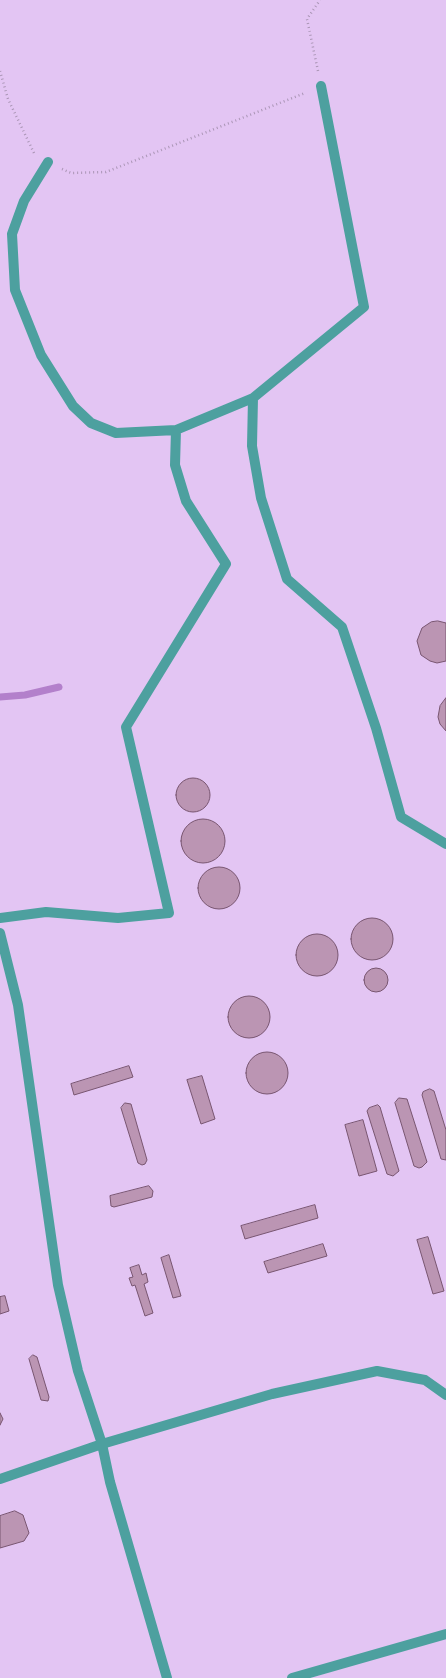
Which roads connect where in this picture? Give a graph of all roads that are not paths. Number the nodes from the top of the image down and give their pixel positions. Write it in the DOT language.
graph roads {
  1 [pos="321,86"];
  2 [pos="48,162"];
  3 [pos="253,398"];
  4 [pos="176,430"];
  5 [pos="446,844"];
  6 [pos="0,918"];
  7 [pos="0,933"];
  8 [pos="446,1395"];
  9 [pos="102,1444"];
  10 [pos="0,1479"];
  11 [pos="446,1634"];
  12 [pos="167,1678"];
  13 [pos="292,1678"];
  1 -- 3 [label="lane"];
  2 -- 4 [label="lane"];
  3 -- 4 [label="lane"];
  3 -- 5 [label="lane"];
  4 -- 6 [label="lane"];
  7 -- 9 [label="lane"];
  8 -- 9 [label="lane"];
  9 -- 10 [label="lane"];
  9 -- 12 [label="lane"];
  11 -- 13 [label="lane"];
}
